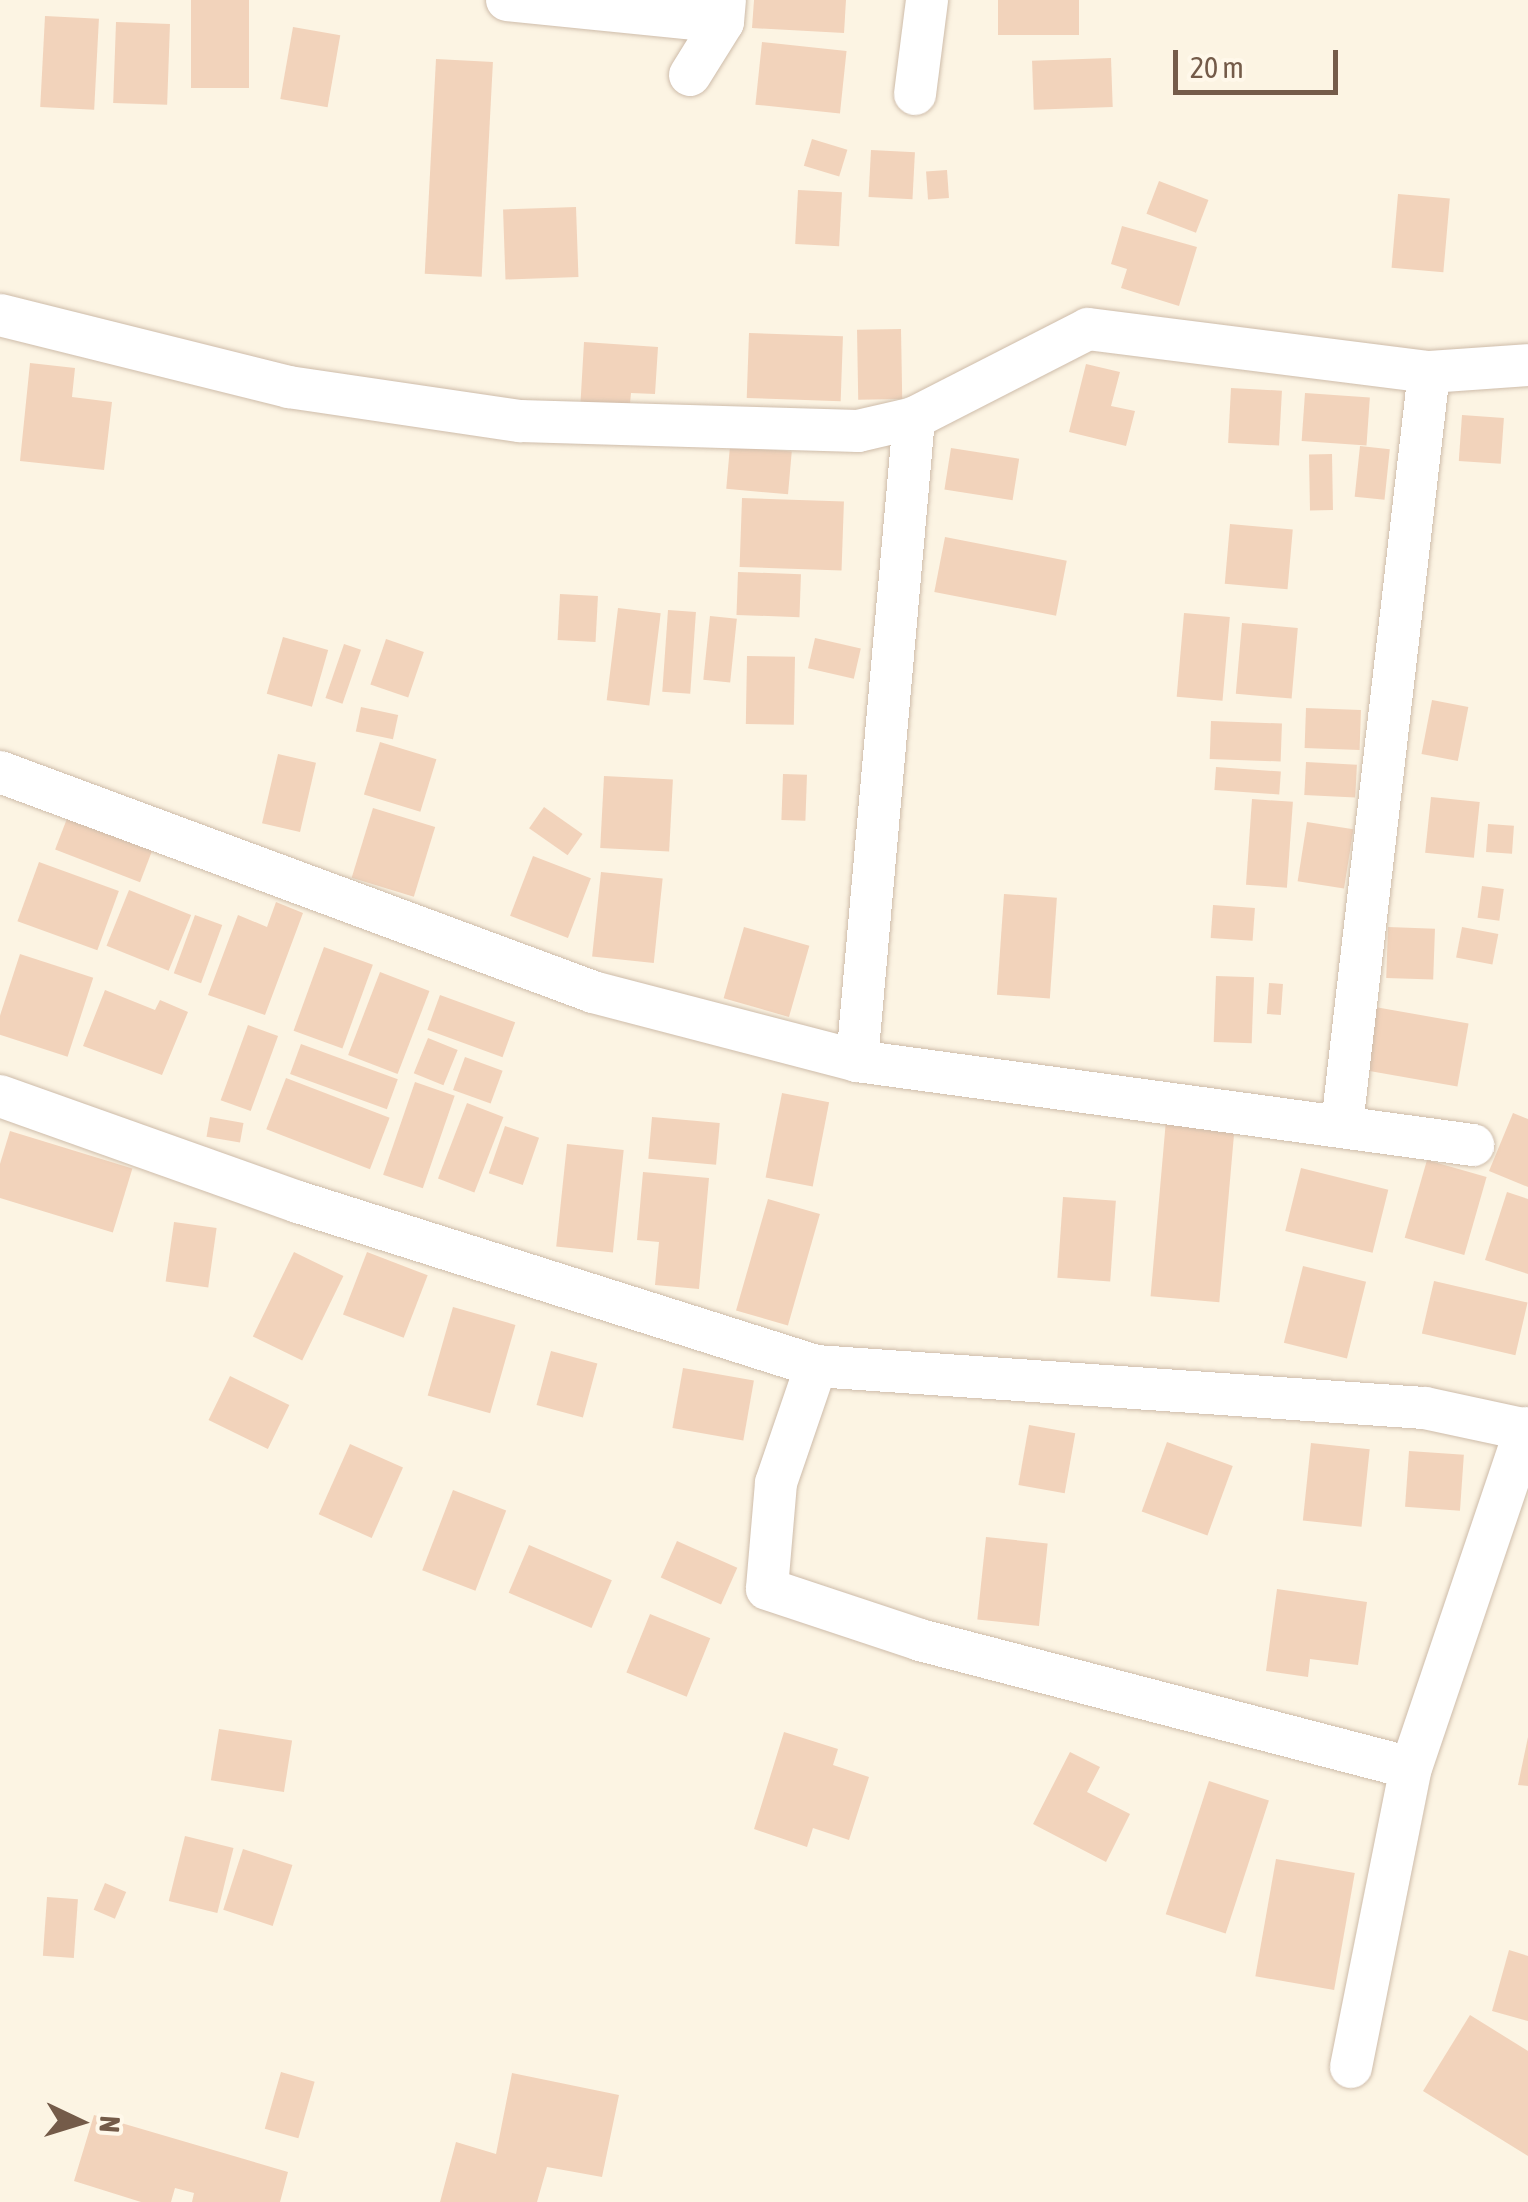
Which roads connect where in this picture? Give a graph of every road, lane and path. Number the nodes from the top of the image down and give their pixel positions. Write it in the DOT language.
graph roads {
  1 [pos="506,0"];
  2 [pos="927,0"];
  3 [pos="724,11"];
  4 [pos="690,76"];
  5 [pos="915,94"];
  6 [pos="0,315"];
  7 [pos="1528,365"];
  8 [pos="1429,372"];
  9 [pos="914,418"];
  10 [pos="0,772"];
  11 [pos="857,1061"];
  12 [pos="0,1096"];
  13 [pos="1342,1125"];
  14 [pos="1474,1146"];
  15 [pos="816,1366"];
  16 [pos="1527,1429"];
  17 [pos="1411,1768"];
  18 [pos="1351,2067"];
  1 -- 3 [label="street"];
  2 -- 5 [label="street"];
  3 -- 4 [label="street"];
  6 -- 9 [label="street"];
  7 -- 8 [label="street"];
  8 -- 9 [label="street"];
  8 -- 13 [label="street"];
  9 -- 11 [label="street"];
  10 -- 11 [label="street"];
  11 -- 13 [label="street"];
  12 -- 15 [label="street"];
  13 -- 14 [label="street"];
  15 -- 16 [label="street"];
  15 -- 17 [label="street"];
  16 -- 17 [label="street"];
  17 -- 18 [label="street"];
}
